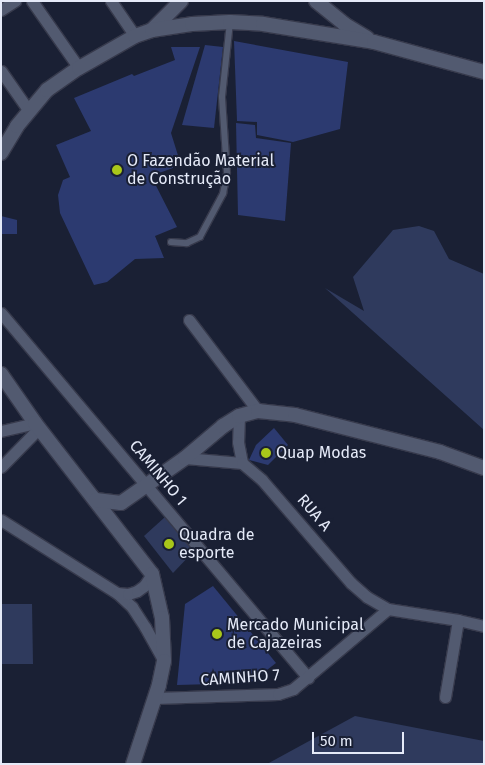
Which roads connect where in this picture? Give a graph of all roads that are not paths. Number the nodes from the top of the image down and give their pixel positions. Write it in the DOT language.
graph roads {
  1 [pos="15,1"];
  2 [pos="32,1"];
  3 [pos="111,1"];
  4 [pos="181,1"];
  5 [pos="316,1"];
  6 [pos="1,10"];
  7 [pos="230,22"];
  8 [pos="152,30"];
  9 [pos="135,36"];
  10 [pos="374,42"];
  11 [pos="79,68"];
  12 [pos="1,71"];
  13 [pos="484,72"];
  14 [pos="29,110"];
  15 [pos="1,153"];
  16 [pos="171,242"];
  17 [pos="1,312"];
  18 [pos="189,320"];
  19 [pos="1,374"];
  20 [pos="258,411"];
  21 [pos="239,416"];
  22 [pos="37,426"];
  23 [pos="1,431"];
  24 [pos="185,458"];
  25 [pos="242,463"];
  26 [pos="1,467"];
  27 [pos="484,468"];
  28 [pos="148,485"];
  29 [pos="96,500"];
  30 [pos="121,503"];
  31 [pos="1,520"];
  32 [pos="115,524"];
  33 [pos="152,574"];
  34 [pos="118,592"];
  35 [pos="388,609"];
  36 [pos="458,620"];
  37 [pos="484,626"];
  38 [pos="164,661"];
  39 [pos="308,678"];
  40 [pos="445,697"];
  41 [pos="155,698"];
  42 [pos="133,764"];
  1 -- 6 [label="street"];
  2 -- 11 [label="street"];
  3 -- 9 [label="street"];
  4 -- 8 [label="main road"];
  5 -- 10 [label="main road"];
  7 -- 8 [label="main road"];
  7 -- 10 [label="main road"];
  7 -- 16 [label="lane"];
  8 -- 9 [label="main road"];
  9 -- 11 [label="main road"];
  10 -- 13 [label="main road"];
  11 -- 14 [label="main road"];
  12 -- 14 [label="street"];
  14 -- 15 [label="main road"];
  17 -- 28 [label="street, CAMINHO 1"];
  18 -- 20 [label="street"];
  19 -- 22 [label="main road"];
  20 -- 21 [label="main road"];
  20 -- 27 [label="main road"];
  21 -- 24 [label="main road"];
  21 -- 25 [label="street"];
  22 -- 23 [label="street"];
  22 -- 26 [label="street"];
  22 -- 29 [label="main road"];
  24 -- 25 [label="street"];
  24 -- 28 [label="main road"];
  25 -- 35 [label="street, RUA A"];
  28 -- 30 [label="main road"];
  28 -- 39 [label="street, CAMINHO 1"];
  29 -- 30 [label="main road"];
  29 -- 32 [label="main road"];
  30 -- 32 [label="main road"];
  31 -- 34 [label="street"];
  32 -- 33 [label="main road"];
  33 -- 34 [label="street"];
  33 -- 38 [label="main road"];
  34 -- 38 [label="street"];
  35 -- 36 [label="street, RUA A"];
  35 -- 39 [label="street, CAMINHO 7"];
  36 -- 37 [label="street, RUA A"];
  36 -- 40 [label="street"];
  38 -- 41 [label="main road"];
  39 -- 41 [label="street, CAMINHO 7"];
  41 -- 42 [label="main road"];
}
